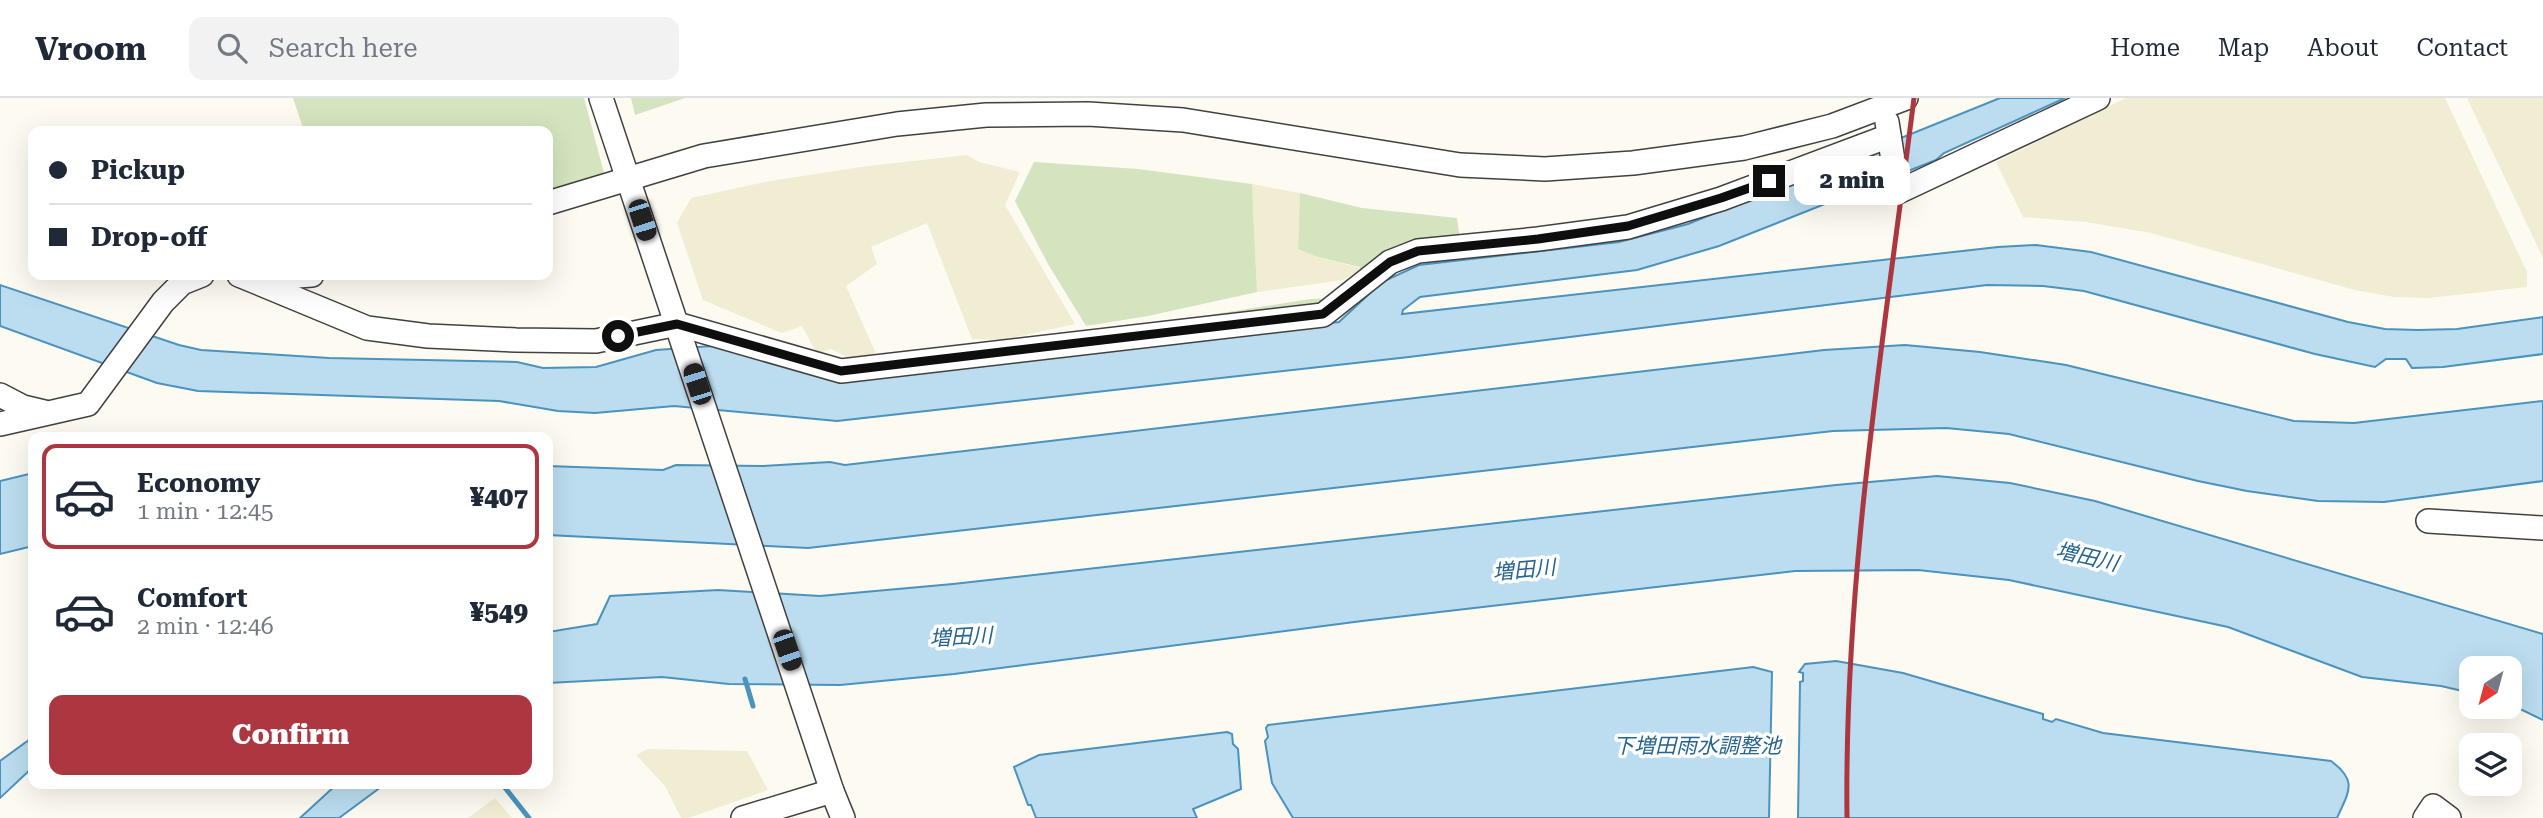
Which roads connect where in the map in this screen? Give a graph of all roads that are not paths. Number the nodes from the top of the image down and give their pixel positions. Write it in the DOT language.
graph roads {
  1 [pos="601,98"];
  2 [pos="2098,98"];
  3 [pos="1894,100"];
  4 [pos="1889,139"];
  5 [pos="628,177"];
  6 [pos="553,201"];
  7 [pos="190,280"];
  8 [pos="253,280"];
  9 [pos="679,329"];
  10 [pos="0,395"];
  11 [pos="47,413"];
  12 [pos="0,424"];
  13 [pos="2428,521"];
  14 [pos="2543,527"];
  15 [pos="832,791"];
  16 [pos="743,818"];
  17 [pos="844,818"];
  18 [pos="2425,818"];
  19 [pos="2449,818"];
  1 -- 5 [label="street"];
  2 -- 4 [label="street"];
  3 -- 4 [label="street"];
  3 -- 5 [label="street"];
  4 -- 9 [label="street"];
  5 -- 6 [label="street"];
  5 -- 9 [label="street"];
  7 -- 11 [label="street"];
  8 -- 9 [label="street"];
  9 -- 15 [label="street"];
  10 -- 11 [label="street"];
  11 -- 12 [label="street"];
  13 -- 14 [label="street"];
  15 -- 16 [label="street"];
  15 -- 17 [label="street"];
  18 -- 19 [label="street"];
}
